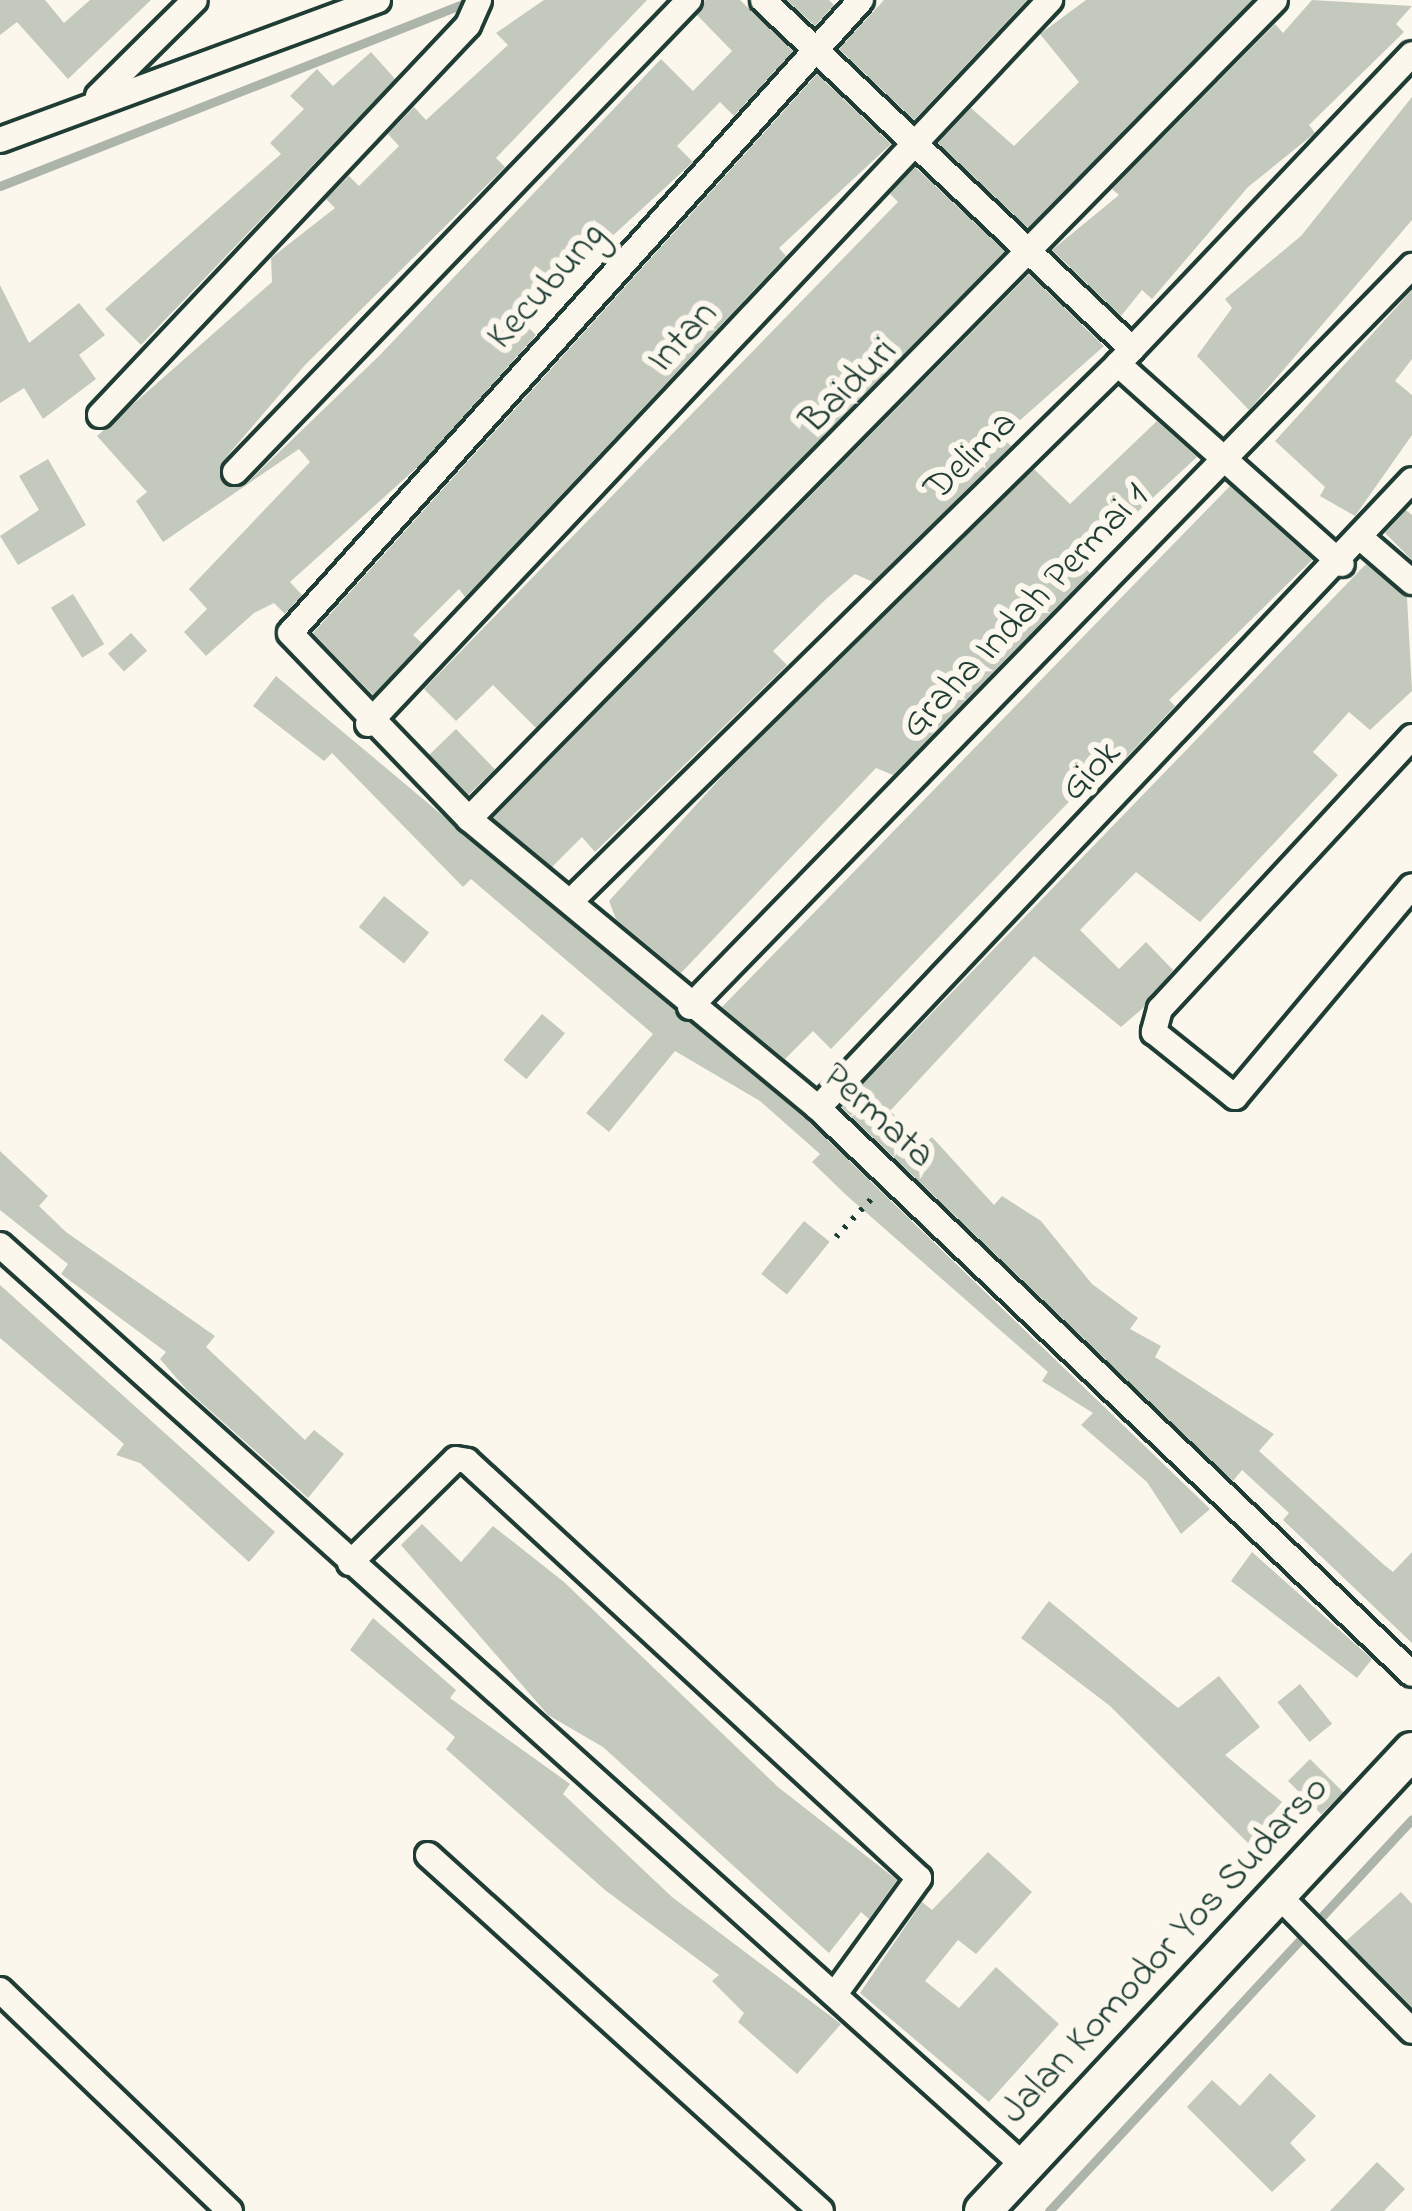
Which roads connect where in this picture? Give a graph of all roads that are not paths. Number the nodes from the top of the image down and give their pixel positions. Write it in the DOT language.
graph roads {
  1 [pos="195,0"];
  2 [pos="378,0"];
  3 [pos="689,0"];
  4 [pos="763,0"];
  5 [pos="861,0"];
  6 [pos="1050,0"];
  7 [pos="1275,0"];
  8 [pos="479,4"];
  9 [pos="813,50"];
  10 [pos="1412,54"];
  11 [pos="89,104"];
  12 [pos="0,140"];
  13 [pos="913,148"];
  14 [pos="1028,260"];
  15 [pos="1412,266"];
  16 [pos="1125,356"];
  17 [pos="100,415"];
  18 [pos="1227,459"];
  19 [pos="235,472"];
  20 [pos="1412,480"];
  21 [pos="1362,538"];
  22 [pos="1342,564"];
  23 [pos="1412,582"];
  24 [pos="289,624"];
  25 [pos="368,724"];
  26 [pos="1412,736"];
  27 [pos="469,819"];
  28 [pos="1412,886"];
  29 [pos="571,902"];
  30 [pos="690,1007"];
  31 [pos="818,1108"];
  32 [pos="0,1245"];
  33 [pos="350,1563"];
  34 [pos="1412,1674"];
  35 [pos="1412,1751"];
  36 [pos="428,1855"];
  37 [pos="1287,1904"];
  38 [pos="0,1990"];
  39 [pos="835,1994"];
  40 [pos="1412,2030"];
  41 [pos="1022,2164"];
  42 [pos="230,2211"];
  43 [pos="821,2211"];
  44 [pos="983,2211"];
  1 -- 11 [label="street"];
  2 -- 11 [label="street"];
  3 -- 19 [label="street"];
  4 -- 9 [label="street"];
  5 -- 9 [label="street, Kecubung"];
  6 -- 13 [label="street, Intan"];
  7 -- 14 [label="street, Baiduri"];
  8 -- 17 [label="street"];
  9 -- 13 [label="street"];
  9 -- 24 [label="street, Kecubung"];
  10 -- 16 [label="street, Delima"];
  11 -- 12 [label="street"];
  13 -- 14 [label="street"];
  13 -- 25 [label="street, Intan"];
  14 -- 16 [label="street"];
  14 -- 27 [label="street, Baiduri"];
  15 -- 18 [label="street, Graha Indah Permai 1"];
  16 -- 18 [label="street"];
  16 -- 29 [label="street, Delima"];
  18 -- 22 [label="street"];
  18 -- 30 [label="street, Graha Indah Permai 1"];
  20 -- 21 [label="street, Giok"];
  21 -- 22 [label="street, Giok"];
  21 -- 23 [label="street"];
  22 -- 31 [label="street, Giok"];
  24 -- 25 [label="street, Permata"];
  25 -- 27 [label="street, Permata"];
  26 -- 28 [label="street"];
  27 -- 29 [label="street, Permata"];
  29 -- 30 [label="street, Permata"];
  30 -- 31 [label="street, Permata"];
  31 -- 34 [label="street, Permata"];
  32 -- 33 [label="street"];
  33 -- 39 [label="street"];
  33 -- 39 [label="street"];
  35 -- 37 [label="street, Jalan Komodor Yos Sudarso"];
  36 -- 43 [label="street"];
  37 -- 40 [label="street"];
  37 -- 41 [label="street, Jalan Komodor Yos Sudarso"];
  38 -- 42 [label="street"];
  39 -- 41 [label="street"];
  41 -- 44 [label="street, Jalan Komodor Yos Sudarso"];
}
